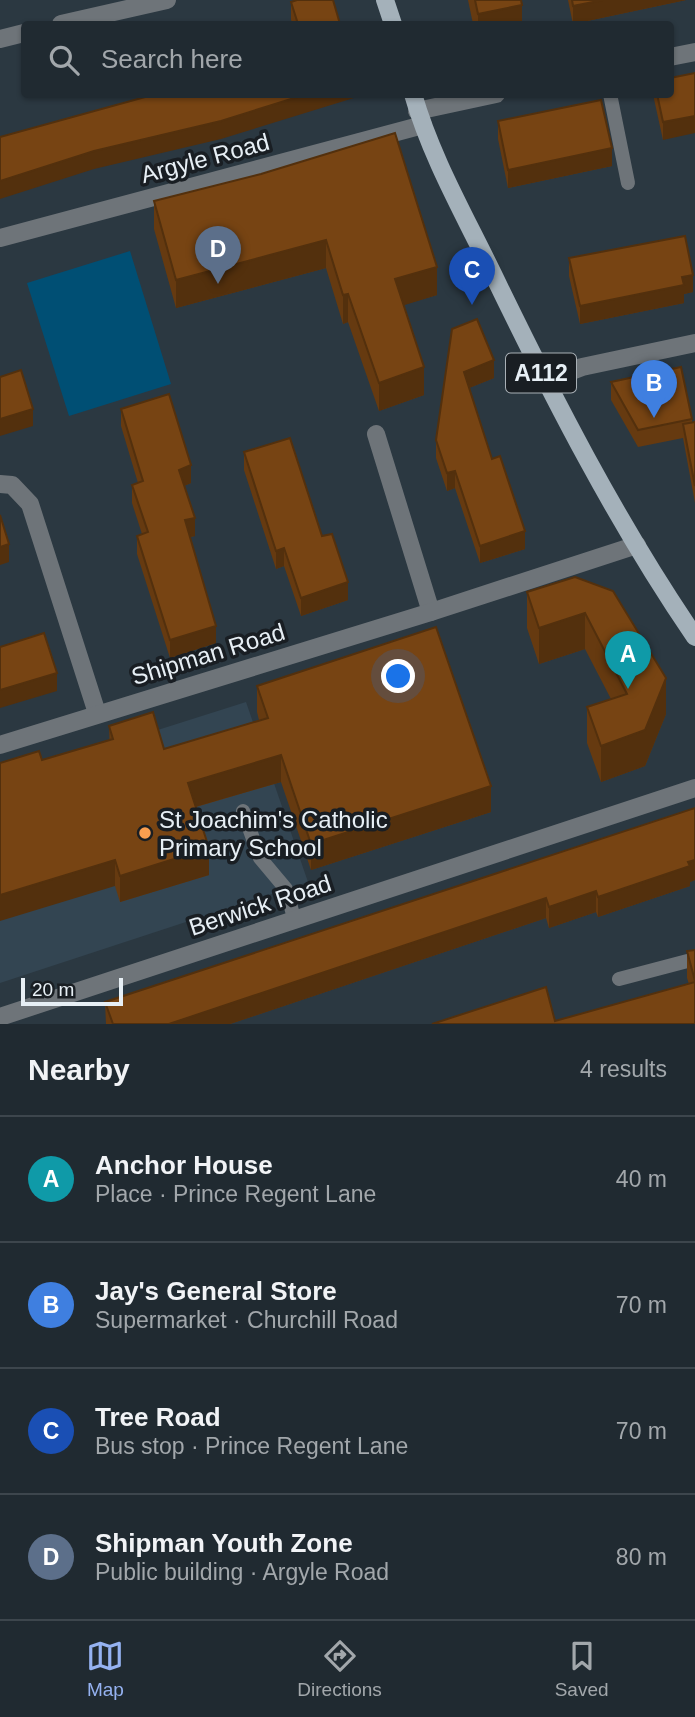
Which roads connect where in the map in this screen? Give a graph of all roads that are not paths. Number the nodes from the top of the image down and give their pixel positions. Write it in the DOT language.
graph roads {
  1 [pos="167,0"];
  2 [pos="386,0"];
  3 [pos="74,21"];
  4 [pos="392,21"];
  5 [pos="21,34"];
  6 [pos="0,39"];
  7 [pos="695,52"];
  8 [pos="674,56"];
  9 [pos="476,98"];
  10 [pos="611,98"];
  11 [pos="418,110"];
  12 [pos="628,183"];
  13 [pos="0,237"];
  14 [pos="695,343"];
  15 [pos="545,381"];
  16 [pos="376,434"];
  17 [pos="0,484"];
  18 [pos="637,545"];
  19 [pos="431,612"];
  20 [pos="695,637"];
  21 [pos="97,713"];
  22 [pos="0,745"];
  23 [pos="695,788"];
  24 [pos="243,811"];
  25 [pos="294,918"];
  26 [pos="695,959"];
  27 [pos="620,979"];
  28 [pos="0,1017"];
  1 -- 3 [label="street"];
  2 -- 4 [label="main road"];
  5 -- 6 [label="street"];
  7 -- 8 [label="street"];
  9 -- 11 [label="street, Argyle Road"];
  10 -- 12 [label="lane"];
  11 -- 13 [label="street, Argyle Road"];
  11 -- 15 [label="main road, A112"];
  14 -- 15 [label="street"];
  15 -- 18 [label="main road, A112"];
  16 -- 19 [label="street"];
  17 -- 21 [label="street"];
  18 -- 19 [label="street, Shipman Road"];
  18 -- 20 [label="main road, A112"];
  19 -- 21 [label="street, Shipman Road"];
  21 -- 22 [label="street, Shipman Road"];
  23 -- 25 [label="street, Berwick Road"];
  24 -- 25 [label="lane"];
  25 -- 28 [label="street, Berwick Road"];
  26 -- 27 [label="lane"];
}
